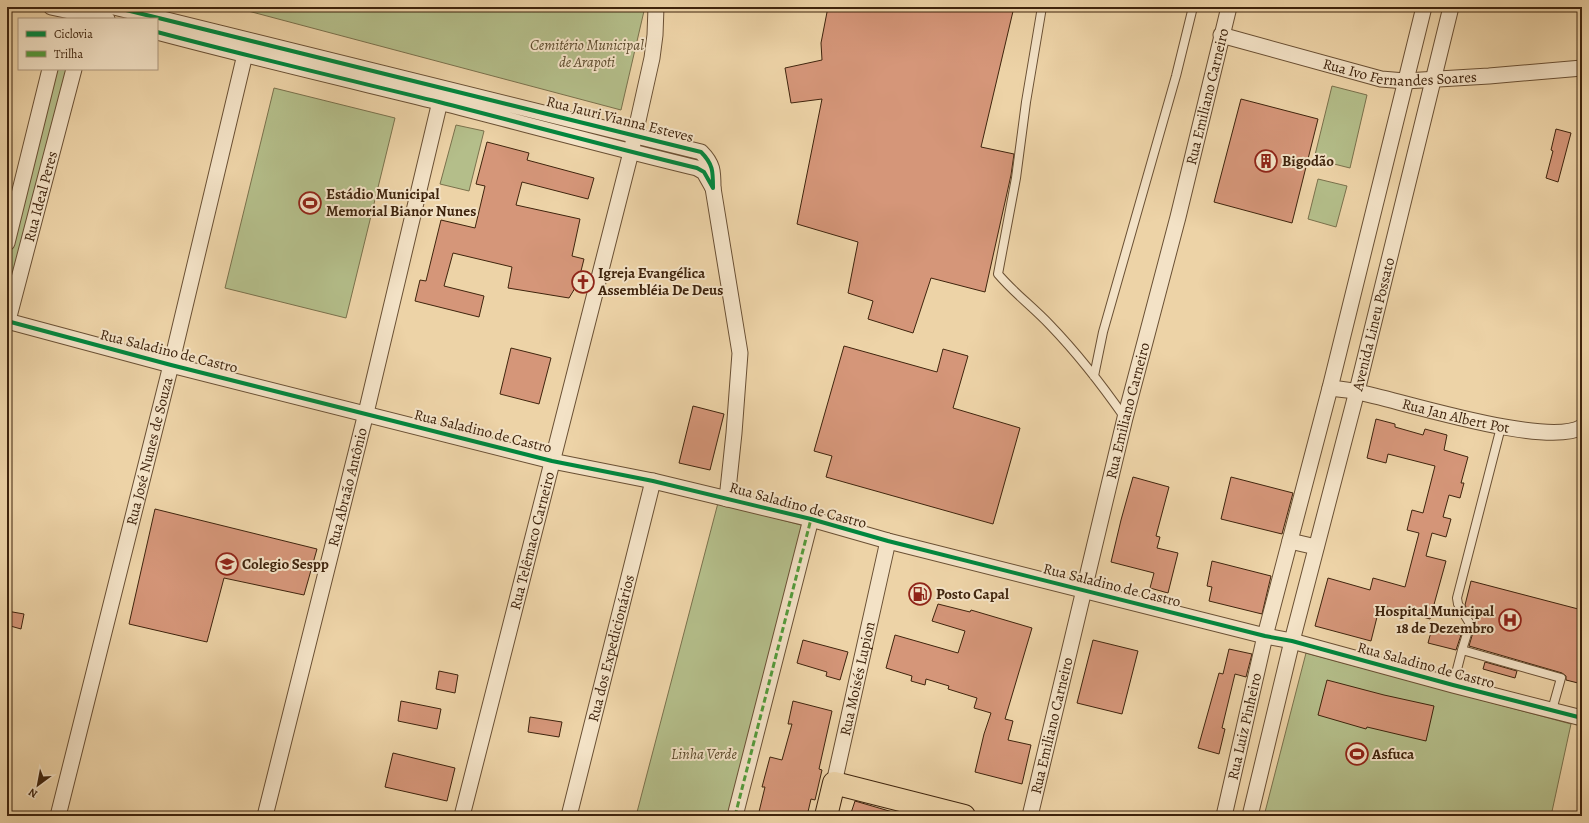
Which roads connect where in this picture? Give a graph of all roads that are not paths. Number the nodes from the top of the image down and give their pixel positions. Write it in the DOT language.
graph roads {
  1 [pos="114,7"];
  2 [pos="656,7"];
  3 [pos="1042,7"];
  4 [pos="1193,7"];
  5 [pos="1229,7"];
  6 [pos="1424,7"];
  7 [pos="1451,7"];
  8 [pos="60,11"];
  9 [pos="88,13"];
  10 [pos="104,18"];
  11 [pos="158,32"];
  12 [pos="1221,35"];
  13 [pos="249,40"];
  14 [pos="244,56"];
  15 [pos="1582,68"];
  16 [pos="50,70"];
  17 [pos="74,70"];
  18 [pos="1434,78"];
  19 [pos="1406,81"];
  20 [pos="441,95"];
  21 [pos="635,135"];
  22 [pos="631,152"];
  23 [pos="713,188"];
  24 [pos="7,243"];
  25 [pos="7,322"];
  26 [pos="171,364"];
  27 [pos="1094,376"];
  28 [pos="1330,388"];
  29 [pos="1357,391"];
  30 [pos="366,413"];
  31 [pos="1125,418"];
  32 [pos="1501,427"];
  33 [pos="1582,427"];
  34 [pos="552,461"];
  35 [pos="653,481"];
  36 [pos="727,499"];
  37 [pos="810,519"];
  38 [pos="888,541"];
  39 [pos="1290,541"];
  40 [pos="1316,547"];
  41 [pos="1084,590"];
  42 [pos="1265,636"];
  43 [pos="1292,641"];
  44 [pos="1462,650"];
  45 [pos="1453,685"];
  46 [pos="1552,710"];
  47 [pos="1582,718"];
  48 [pos="834,783"];
  49 [pos="58,816"];
  50 [pos="264,816"];
  51 [pos="462,816"];
  52 [pos="569,816"];
  53 [pos="735,816"];
  54 [pos="826,816"];
  55 [pos="964,816"];
  56 [pos="1030,816"];
  57 [pos="1224,816"];
  58 [pos="1250,816"];
  1 -- 13 [label="street, Rua Jauri Vianna Esteves"];
  2 -- 21 [label="street, Rua Telêmaco Carneiro"];
  3 -- 27 [label="lane"];
  4 -- 27 [label="lane"];
  5 -- 12 [label="street, Rua Emiliano Carneiro"];
  6 -- 19 [label="street, Avenida Lineu Possato"];
  7 -- 18 [label="street, Avenida Lineu Possato"];
  8 -- 9 [label="street"];
  9 -- 10 [label="street"];
  11 -- 14 [label="street, Rua Jauri Vianna Esteves"];
  12 -- 19 [label="street, Rua Ivo Fernandes Soares"];
  12 -- 31 [label="street, Rua Emiliano Carneiro"];
  13 -- 14 [label="street, Rua José Nunes de Souza"];
  13 -- 20 [label="street, Rua Jauri Vianna Esteves"];
  14 -- 20 [label="street, Rua Jauri Vianna Esteves"];
  14 -- 26 [label="street, Rua José Nunes de Souza"];
  15 -- 18 [label="street, Rua Ivo Fernandes Soares"];
  16 -- 24 [label="street, Rua Ideal Peres"];
  17 -- 25 [label="street, Rua Ideal Peres"];
  18 -- 19 [label="street, Rua Ivo Fernandes Soares"];
  18 -- 29 [label="street, Avenida Lineu Possato"];
  19 -- 28 [label="street, Avenida Lineu Possato"];
  20 -- 21 [label="street, Rua Jauri Vianna Esteves"];
  20 -- 22 [label="street, Rua Jauri Vianna Esteves"];
  20 -- 30 [label="street, Rua Abraão Antônio"];
  21 -- 22 [label="street, Rua Telêmaco Carneiro"];
  21 -- 23 [label="street, Rua Jauri Vianna Esteves"];
  22 -- 23 [label="street, Rua Jauri Vianna Esteves"];
  22 -- 34 [label="street, Rua Telêmaco Carneiro"];
  23 -- 36 [label="street"];
  25 -- 26 [label="street, Rua Saladino de Castro"];
  26 -- 30 [label="street, Rua Saladino de Castro"];
  26 -- 49 [label="street, Rua José Nunes de Souza"];
  27 -- 31 [label="lane"];
  28 -- 29 [label="street, Rua Jan Albert Pot"];
  28 -- 39 [label="street, Avenida Lineu Possato"];
  29 -- 32 [label="street, Rua Jan Albert Pot"];
  29 -- 40 [label="street, Avenida Lineu Possato"];
  30 -- 34 [label="street, Rua Saladino de Castro"];
  30 -- 50 [label="street, Rua Abraão Antônio"];
  31 -- 41 [label="street, Rua Emiliano Carneiro"];
  32 -- 33 [label="street, Rua Jan Albert Pot"];
  32 -- 44 [label="lane"];
  34 -- 35 [label="street, Rua Saladino de Castro"];
  34 -- 51 [label="street, Rua Telêmaco Carneiro"];
  35 -- 36 [label="street, Rua Saladino de Castro"];
  35 -- 52 [label="street, Rua dos Expedicionários"];
  36 -- 37 [label="street, Rua Saladino de Castro"];
  37 -- 38 [label="street, Rua Saladino de Castro"];
  37 -- 53 [label="street"];
  38 -- 41 [label="street, Rua Saladino de Castro"];
  38 -- 48 [label="street, Rua Moisés Lupion"];
  39 -- 40 [label="street"];
  39 -- 42 [label="street, Avenida Lineu Possato"];
  40 -- 43 [label="street, Avenida Lineu Possato"];
  41 -- 42 [label="street, Rua Saladino de Castro"];
  41 -- 56 [label="street, Rua Emiliano Carneiro"];
  42 -- 43 [label="street, Rua Saladino de Castro"];
  42 -- 57 [label="street, Rua Luiz Pinheiro"];
  43 -- 45 [label="street, Rua Saladino de Castro"];
  43 -- 58 [label="street, Rua Luiz Pinheiro"];
  44 -- 45 [label="lane"];
  44 -- 46 [label="lane"];
  45 -- 46 [label="street, Rua Saladino de Castro"];
  46 -- 47 [label="street, Rua Saladino de Castro"];
  48 -- 54 [label="main road, Rua Moisés Lupion"];
  48 -- 55 [label="main road"];
}
